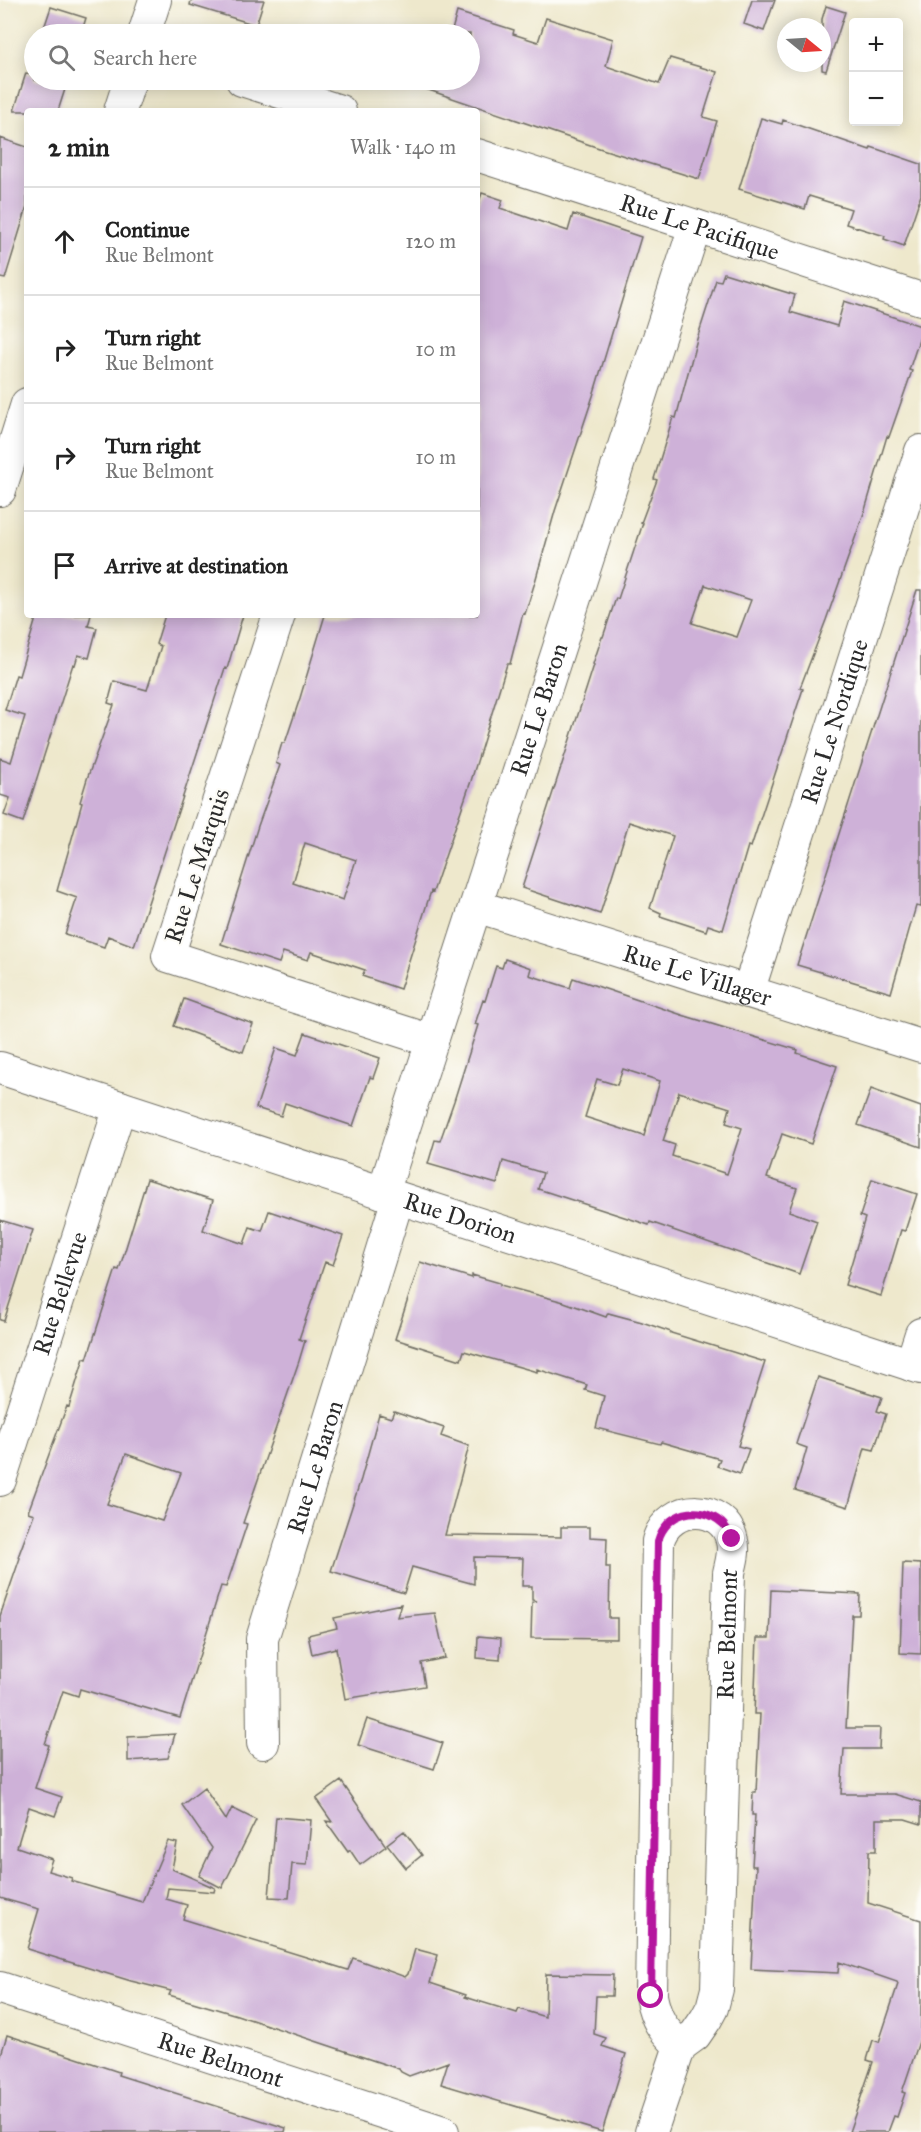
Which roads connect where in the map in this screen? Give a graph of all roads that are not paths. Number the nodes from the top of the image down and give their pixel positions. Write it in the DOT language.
graph roads {
  1 [pos="155,0"];
  2 [pos="147,24"];
  3 [pos="127,90"];
  4 [pos="274,90"];
  5 [pos="121,108"];
  6 [pos="331,108"];
  7 [pos="480,156"];
  8 [pos="695,226"];
  9 [pos="921,299"];
  10 [pos="24,414"];
  11 [pos="921,451"];
  12 [pos="0,490"];
  13 [pos="278,618"];
  14 [pos="476,906"];
  15 [pos="748,992"];
  16 [pos="432,1041"];
  17 [pos="921,1046"];
  18 [pos="0,1068"];
  19 [pos="120,1107"];
  20 [pos="390,1195"];
  21 [pos="921,1334"];
  22 [pos="916,1367"];
  23 [pos="0,1480"];
  24 [pos="263,1743"];
  25 [pos="0,1988"];
  26 [pos="680,2046"];
  27 [pos="443,2132"];
  28 [pos="651,2132"];
  1 -- 2 [label="street"];
  3 -- 5 [label="street"];
  4 -- 6 [label="street"];
  7 -- 8 [label="street, Rue Le Pacifique"];
  8 -- 9 [label="street, Rue Le Pacifique"];
  8 -- 14 [label="street, Rue Le Baron"];
  10 -- 12 [label="street"];
  11 -- 15 [label="street, Rue Le Nordique"];
  13 -- 16 [label="street, Rue Le Marquis"];
  14 -- 15 [label="street, Rue Le Villager"];
  14 -- 16 [label="street, Rue Le Baron"];
  15 -- 17 [label="street, Rue Le Villager"];
  16 -- 20 [label="street, Rue Le Baron"];
  18 -- 19 [label="street, Rue Dorion"];
  19 -- 20 [label="street, Rue Dorion"];
  19 -- 23 [label="street, Rue Bellevue"];
  20 -- 22 [label="street, Rue Dorion"];
  20 -- 24 [label="street, Rue Le Baron"];
  21 -- 22 [label="street"];
  25 -- 27 [label="street, Rue Belmont"];
  26 -- 26 [label="street, Rue Belmont"];
  26 -- 28 [label="street, Rue Belmont"];
}
